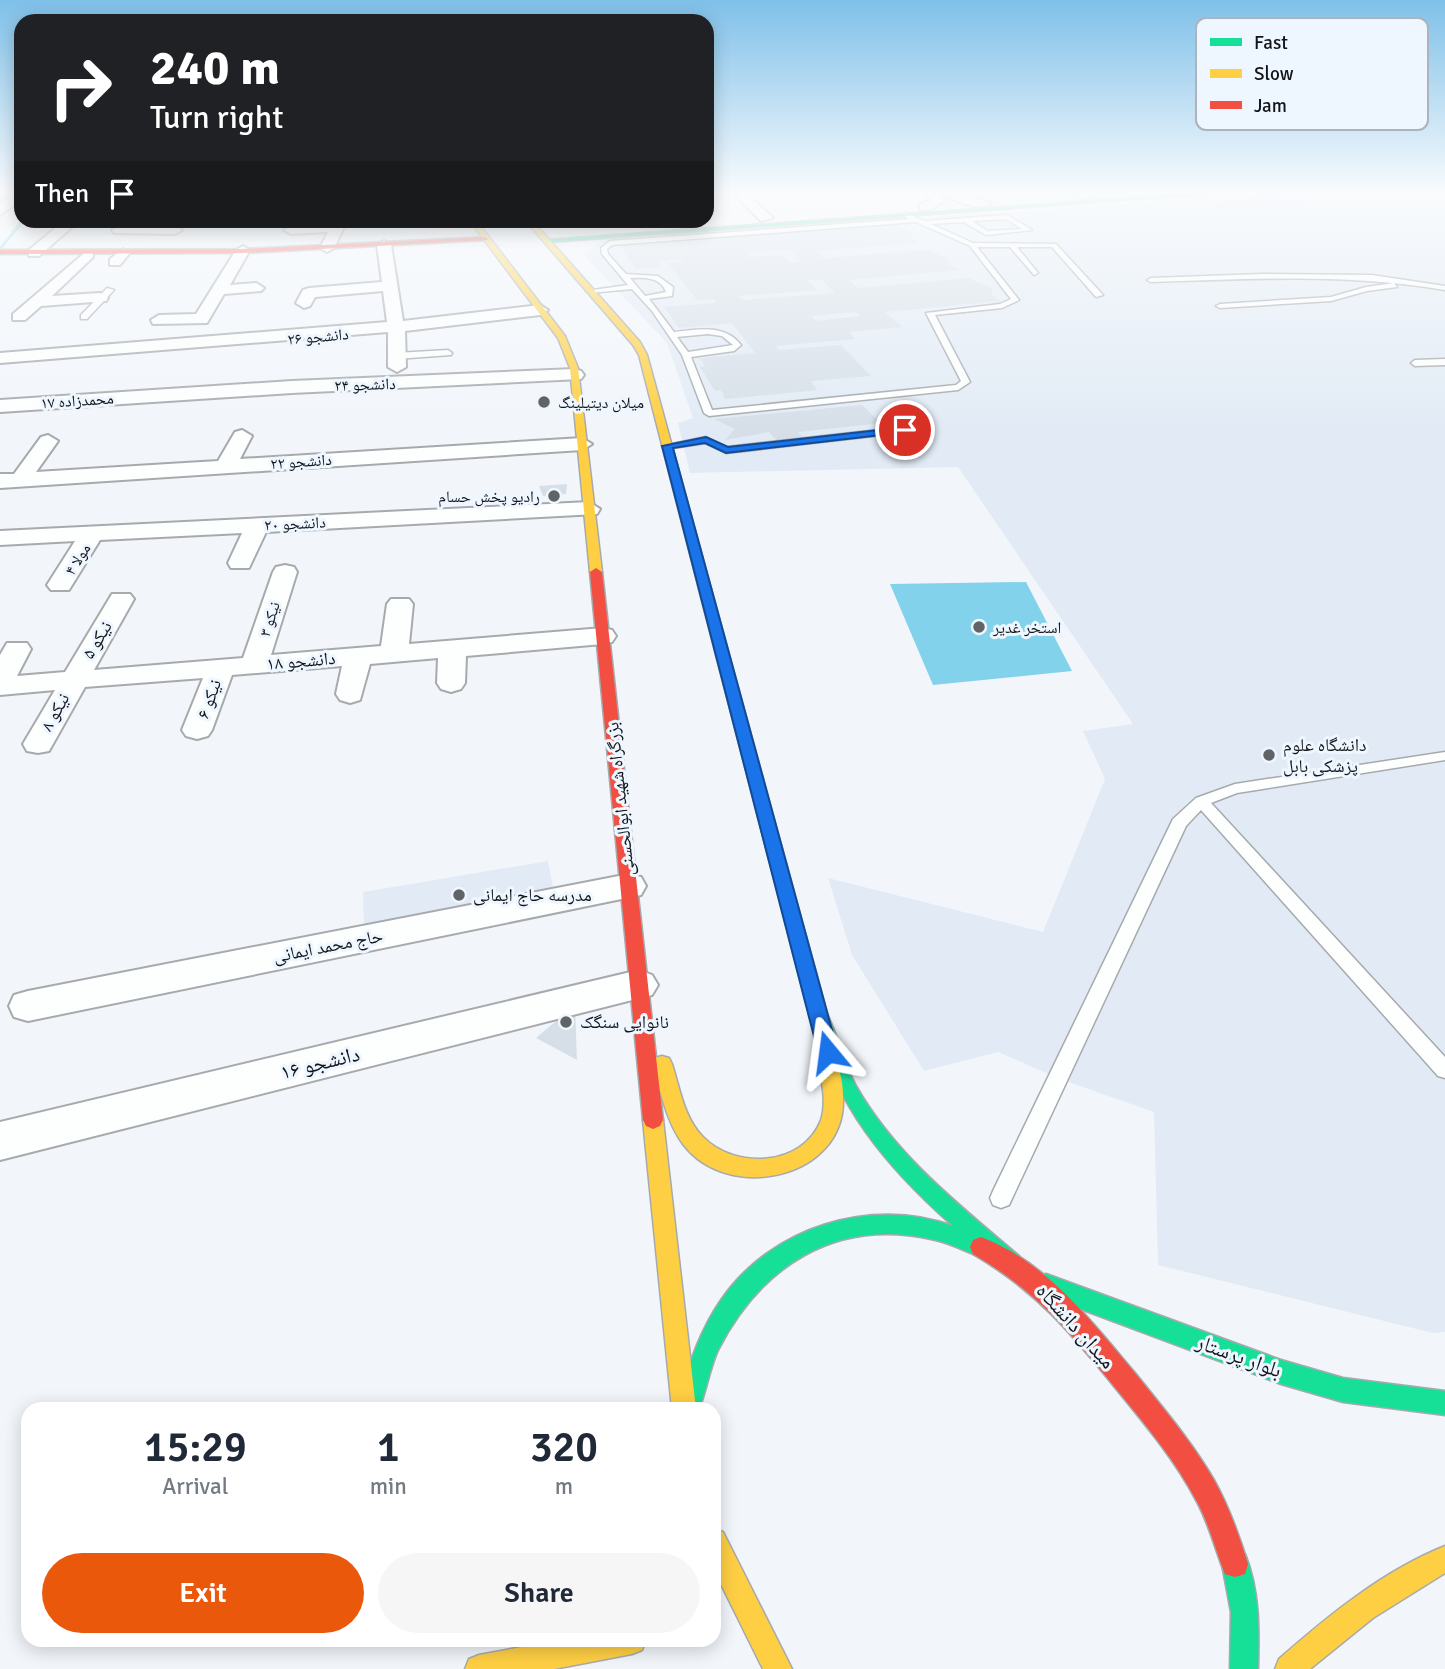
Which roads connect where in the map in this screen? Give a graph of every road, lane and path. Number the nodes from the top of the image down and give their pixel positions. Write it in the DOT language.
graph roads {
  1 [pos="69,272"];
  2 [pos="230,272"];
  3 [pos="387,272"];
  4 [pos="511,272"];
  5 [pos="575,272"];
  6 [pos="620,272"];
  7 [pos="993,272"];
  8 [pos="1078,272"];
  9 [pos="624,276"];
  10 [pos="1151,280"];
  11 [pos="1421,283"];
  12 [pos="389,286"];
  13 [pos="634,287"];
  14 [pos="256,288"];
  15 [pos="1445,288"];
  16 [pos="590,291"];
  17 [pos="217,293"];
  18 [pos="105,294"];
  19 [pos="1099,295"];
  20 [pos="191,298"];
  21 [pos="644,298"];
  22 [pos="37,301"];
  23 [pos="304,303"];
  24 [pos="1220,306"];
  25 [pos="540,310"];
  26 [pos="19,317"];
  27 [pos="84,317"];
  28 [pos="245,318"];
  29 [pos="201,319"];
  30 [pos="159,320"];
  31 [pos="396,328"];
  32 [pos="672,335"];
  33 [pos="235,343"];
  34 [pos="95,352"];
  35 [pos="448,353"];
  36 [pos="686,355"];
  37 [pos="0,358"];
  38 [pos="396,361"];
  39 [pos="1445,362"];
  40 [pos="1415,363"];
  41 [pos="83,367"];
  42 [pos="575,375"];
  43 [pos="886,396"];
  44 [pos="84,398"];
  45 [pos="151,403"];
  46 [pos="730,403"];
  47 [pos="0,406"];
  48 [pos="69,418"];
  49 [pos="442,429"];
  50 [pos="905,430"];
  51 [pos="242,436"];
  52 [pos="48,441"];
  53 [pos="582,444"];
  54 [pos="667,446"];
  55 [pos="441,451"];
  56 [pos="226,466"];
  57 [pos="10,481"];
  58 [pos="589,509"];
  59 [pos="257,525"];
  60 [pos="93,532"];
  61 [pos="0,538"];
  62 [pos="240,563"];
  63 [pos="285,572"];
  64 [pos="60,585"];
  65 [pos="121,599"];
  66 [pos="400,604"];
  67 [pos="603,636"];
  68 [pos="17,649"];
  69 [pos="452,649"];
  70 [pos="394,653"];
  71 [pos="358,656"];
  72 [pos="254,665"];
  73 [pos="220,669"];
  74 [pos="72,681"];
  75 [pos="451,683"];
  76 [pos="0,684"];
  77 [pos="350,694"];
  78 [pos="197,730"];
  79 [pos="38,744"];
  80 [pos="1445,756"];
  81 [pos="1201,801"];
  82 [pos="629,887"];
  83 [pos="639,985"];
  84 [pos="28,1006"];
  85 [pos="824,1038"];
  86 [pos="1445,1070"];
  87 [pos="0,1141"];
  88 [pos="1000,1198"];
  89 [pos="1011,1263"];
  90 [pos="1039,1283"];
  91 [pos="685,1402"];
  92 [pos="688,1402"];
  93 [pos="1445,1403"];
  94 [pos="721,1555"];
  95 [pos="1445,1559"];
  96 [pos="595,1647"];
  97 [pos="479,1669"];
  98 [pos="778,1669"];
  99 [pos="1244,1669"];
  100 [pos="1289,1669"];
  1 -- 22 [label="street"];
  2 -- 17 [label="street"];
  3 -- 12 [label="street"];
  4 -- 25 [label="main road, بزرگراه شهید ابوالحسنی"];
  5 -- 16 [label="main road"];
  6 -- 9 [label="lane"];
  7 -- 43 [label="lane"];
  8 -- 19 [label="lane"];
  9 -- 13 [label="lane"];
  9 -- 21 [label="lane"];
  10 -- 11 [label="lane"];
  11 -- 15 [label="lane"];
  11 -- 24 [label="lane"];
  12 -- 23 [label="street"];
  12 -- 31 [label="street"];
  13 -- 16 [label="lane"];
  13 -- 21 [label="lane"];
  14 -- 17 [label="street"];
  16 -- 54 [label="main road"];
  17 -- 20 [label="street"];
  17 -- 29 [label="street"];
  18 -- 22 [label="street"];
  18 -- 27 [label="lane"];
  21 -- 32 [label="lane"];
  22 -- 26 [label="street"];
  25 -- 31 [label="street, دانشجو ۲۶"];
  25 -- 42 [label="main road, بزرگراه شهید ابوالحسنی"];
  28 -- 33 [label="street"];
  29 -- 30 [label="street"];
  31 -- 33 [label="street, دانشجو ۲۶"];
  31 -- 38 [label="street"];
  32 -- 36 [label="lane"];
  32 -- 36 [label="lane"];
  33 -- 34 [label="street, دانشجو ۲۶"];
  34 -- 37 [label="street, دانشجو ۲۶"];
  34 -- 41 [label="street"];
  35 -- 38 [label="lane"];
  36 -- 43 [label="lane"];
  39 -- 40 [label="lane"];
  42 -- 45 [label="street, دانشجو ۲۴"];
  42 -- 53 [label="main road, بزرگراه شهید ابوالحسنی"];
  43 -- 46 [label="lane"];
  44 -- 45 [label="street, محمدزاده ۱۷"];
  44 -- 47 [label="street, محمدزاده ۱۷"];
  44 -- 48 [label="street"];
  49 -- 55 [label="street"];
  50 -- 54 [label="lane"];
  51 -- 56 [label="street"];
  52 -- 57 [label="street"];
  53 -- 55 [label="street, دانشجو ۲۲"];
  53 -- 58 [label="main road, بزرگراه شهید ابوالحسنی"];
  54 -- 85 [label="main road"];
  55 -- 56 [label="street, دانشجو ۲۲"];
  56 -- 57 [label="street, دانشجو ۲۲"];
  58 -- 59 [label="street, دانشجو ۲۰"];
  58 -- 67 [label="main road, بزرگراه شهید ابوالحسنی"];
  59 -- 60 [label="street, دانشجو ۲۰"];
  59 -- 62 [label="street"];
  60 -- 61 [label="street, دانشجو ۲۰"];
  60 -- 64 [label="street, مولا ۴"];
  63 -- 72 [label="street, نیکو ۳"];
  65 -- 74 [label="street, نیکو ۵"];
  66 -- 70 [label="street"];
  67 -- 69 [label="street, دانشجو ۱۸"];
  67 -- 82 [label="main road, بزرگراه شهید ابوالحسنی"];
  68 -- 76 [label="street"];
  69 -- 70 [label="street, دانشجو ۱۸"];
  69 -- 75 [label="street"];
  70 -- 71 [label="street, دانشجو ۱۸"];
  71 -- 72 [label="street, دانشجو ۱۸"];
  71 -- 77 [label="street"];
  72 -- 73 [label="street, دانشجو ۱۸"];
  73 -- 74 [label="street, دانشجو ۱۸"];
  73 -- 78 [label="street, نیکو ۶"];
  74 -- 76 [label="street, دانشجو ۱۸"];
  74 -- 79 [label="street, نیکو ۸"];
  80 -- 81 [label="lane"];
  81 -- 86 [label="lane"];
  81 -- 88 [label="lane"];
  82 -- 83 [label="main road, بزرگراه شهید ابوالحسنی"];
  82 -- 84 [label="street, حاج محمد ایمانی"];
  83 -- 85 [label="main road"];
  83 -- 87 [label="street, دانشجو ۱۶"];
  83 -- 91 [label="main road, بزرگراه شهید ابوالحسنی"];
  85 -- 89 [label="main road"];
  89 -- 90 [label="main road, میدان دانشگاه"];
  89 -- 92 [label="main road, میدان دانشگاه"];
  90 -- 93 [label="main road, بلوار پرستار"];
  90 -- 99 [label="main road, میدان دانشگاه"];
  94 -- 98 [label="main road"];
  95 -- 100 [label="main road"];
  96 -- 97 [label="main road"];
}
